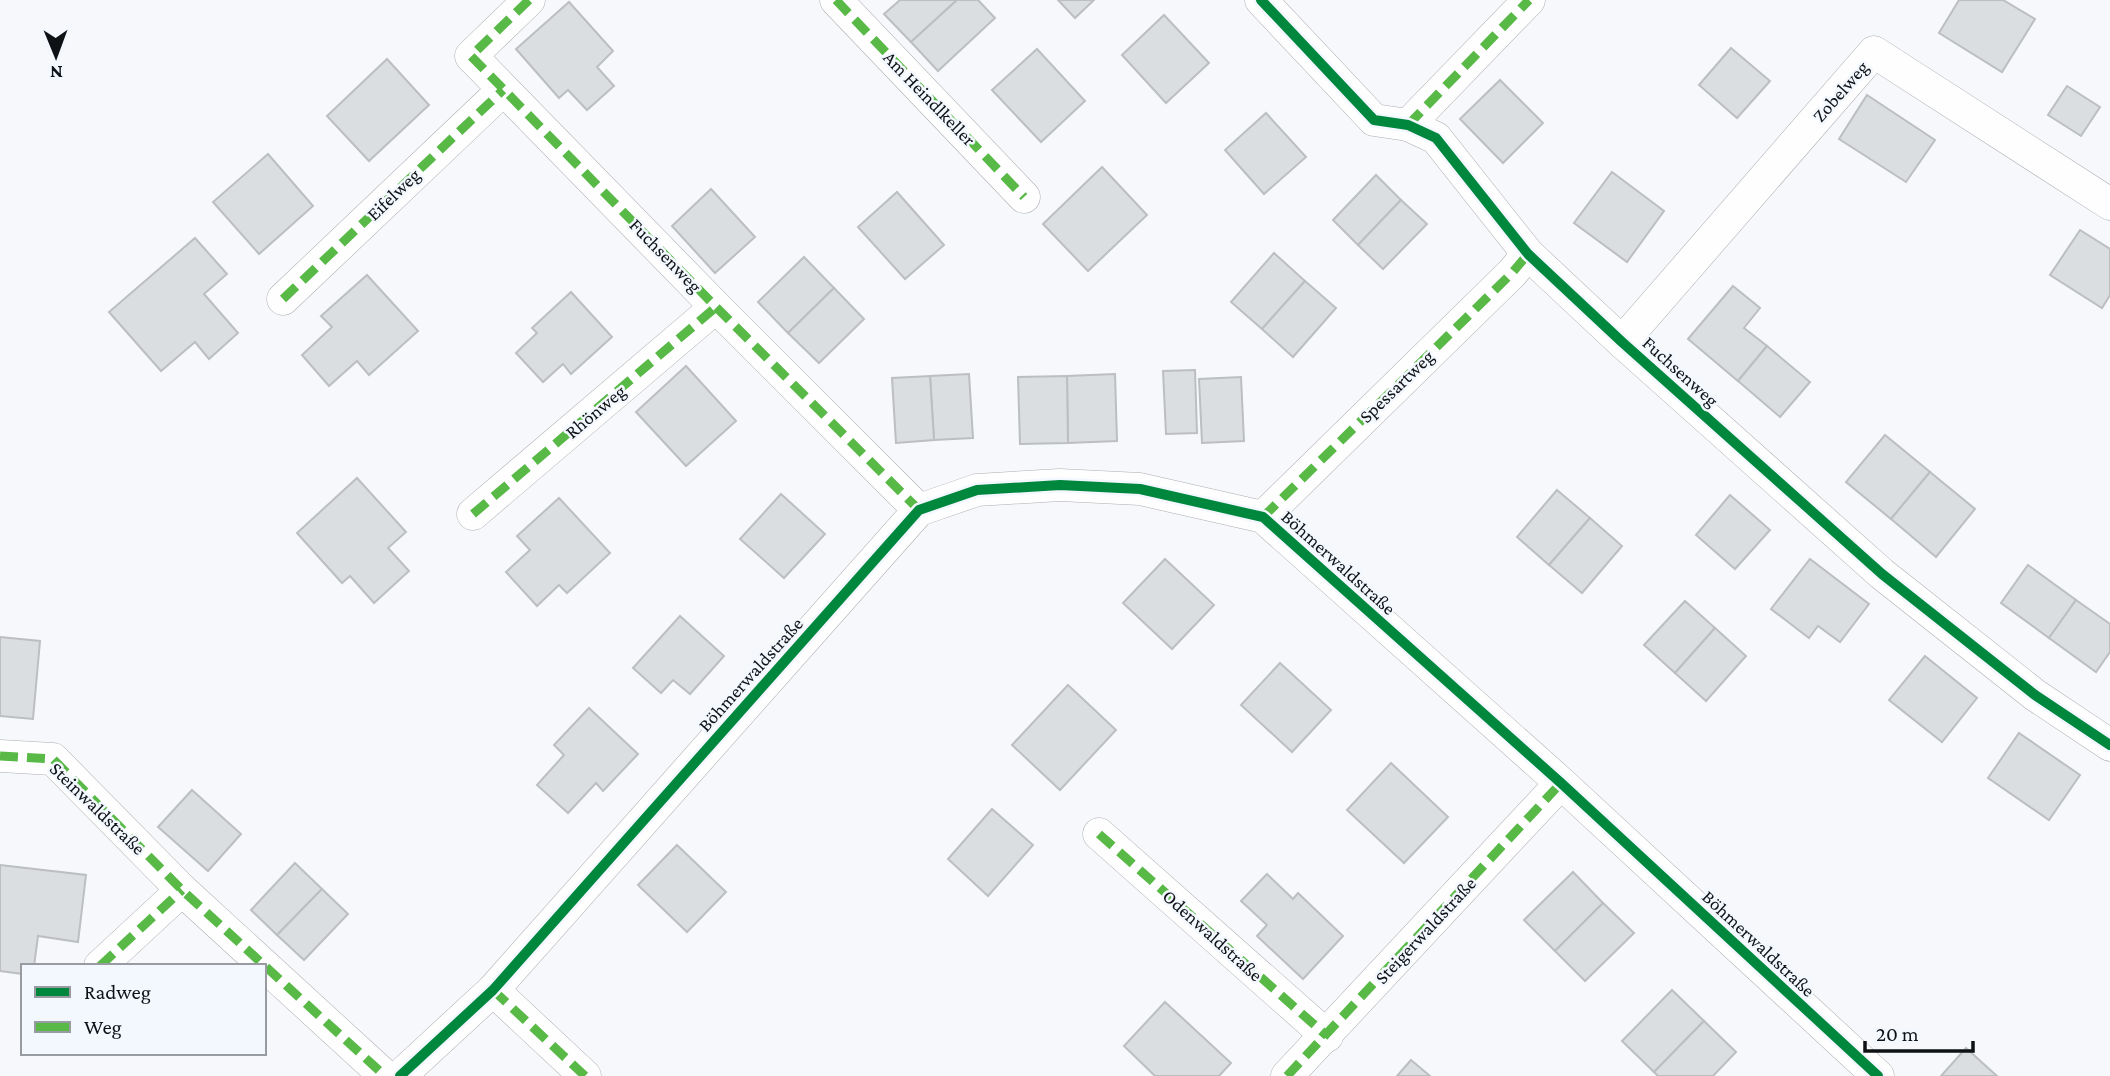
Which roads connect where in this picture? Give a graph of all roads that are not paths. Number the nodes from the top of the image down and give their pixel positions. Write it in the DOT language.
graph roads {
  1 [pos="529,0"];
  2 [pos="835,0"];
  3 [pos="1261,0"];
  4 [pos="1529,0"];
  5 [pos="503,90"];
  6 [pos="1408,125"];
  7 [pos="1024,197"];
  8 [pos="2110,204"];
  9 [pos="1528,254"];
  10 [pos="283,299"];
  11 [pos="716,307"];
  12 [pos="1622,342"];
  13 [pos="919,510"];
  14 [pos="473,514"];
  15 [pos="1263,517"];
  16 [pos="2110,746"];
  17 [pos="0,755"];
  18 [pos="1561,783"];
  19 [pos="1099,834"];
  20 [pos="182,890"];
  21 [pos="102,964"];
  22 [pos="263,964"];
  23 [pos="266,967"];
  24 [pos="494,990"];
  25 [pos="1326,1036"];
  26 [pos="385,1076"];
  27 [pos="400,1076"];
  28 [pos="584,1076"];
  29 [pos="1287,1076"];
  30 [pos="1878,1076"];
  1 -- 5 [label="street, Fuchsenweg"];
  2 -- 7 [label="street, Am Heindlkeller"];
  3 -- 6 [label="street, Fuchsenweg"];
  4 -- 6 [label="street"];
  5 -- 10 [label="street, Eifelweg"];
  5 -- 11 [label="street, Fuchsenweg"];
  6 -- 9 [label="street, Fuchsenweg"];
  8 -- 12 [label="street, Zobelweg"];
  9 -- 12 [label="street, Fuchsenweg"];
  9 -- 15 [label="street, Spessartweg"];
  11 -- 13 [label="street, Fuchsenweg"];
  11 -- 14 [label="street, Rhönweg"];
  12 -- 16 [label="street, Fuchsenweg"];
  13 -- 15 [label="street, Böhmerwaldstraße"];
  13 -- 24 [label="street, Böhmerwaldstraße"];
  15 -- 18 [label="street, Böhmerwaldstraße"];
  17 -- 20 [label="street, Steinwaldstraße"];
  18 -- 25 [label="street, Steigerwaldstraße"];
  18 -- 30 [label="street, Böhmerwaldstraße"];
  19 -- 25 [label="street, Odenwaldstraße"];
  20 -- 21 [label="street"];
  20 -- 22 [label="street, Steinwaldstraße"];
  23 -- 26 [label="street, Steinwaldstraße"];
  24 -- 27 [label="street, Böhmerwaldstraße"];
  24 -- 28 [label="street"];
  25 -- 29 [label="street, Steigerwaldstraße"];
}
